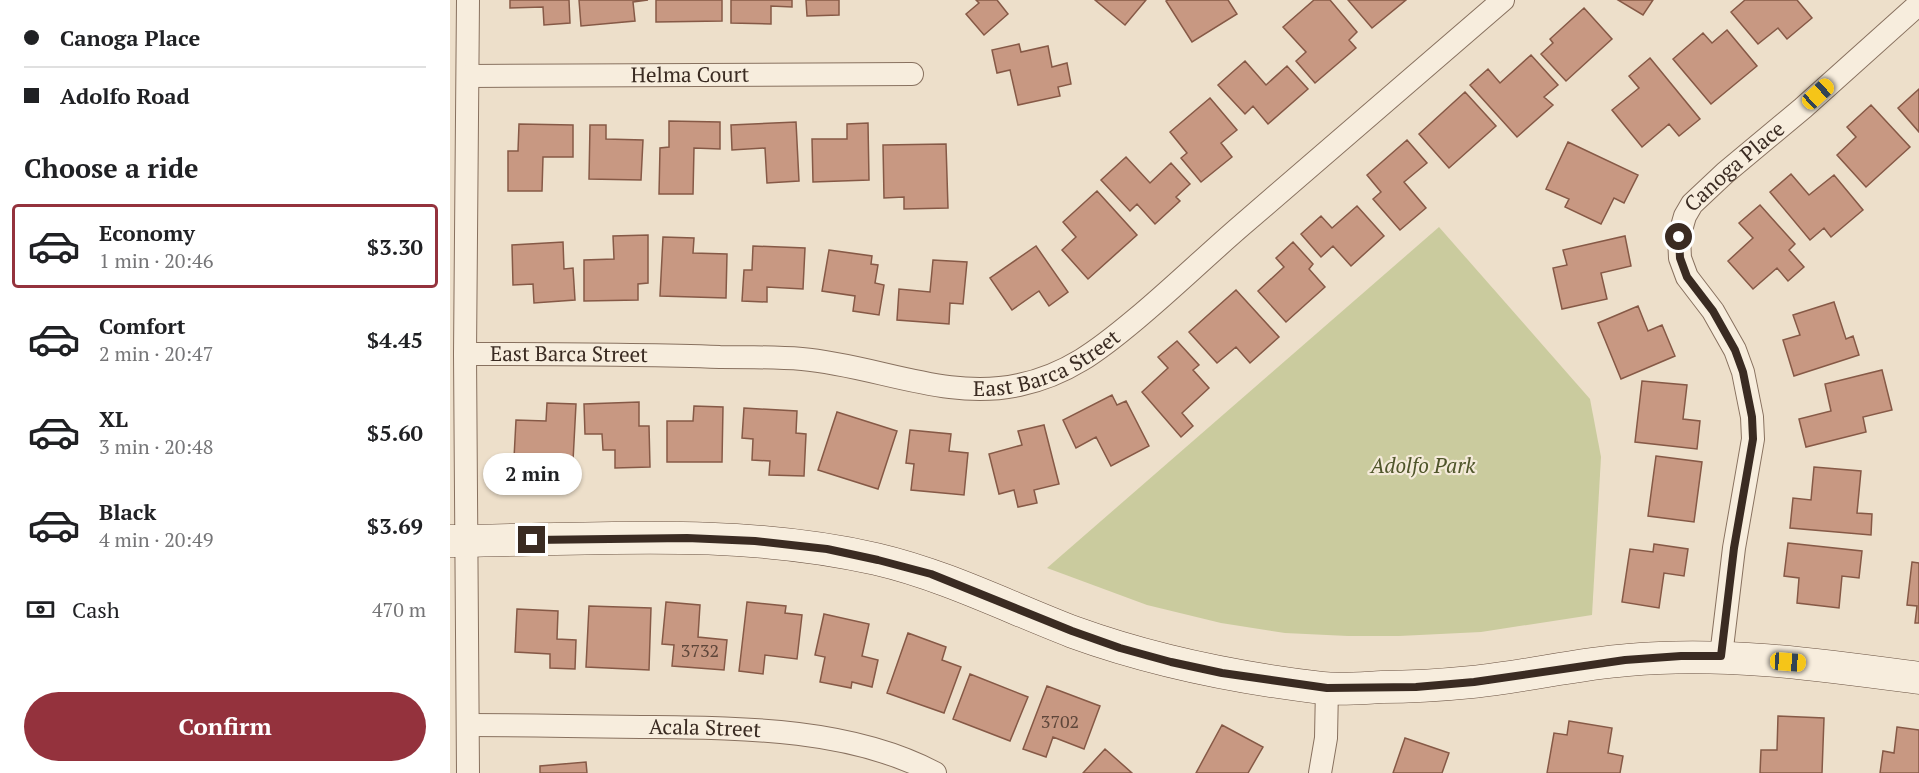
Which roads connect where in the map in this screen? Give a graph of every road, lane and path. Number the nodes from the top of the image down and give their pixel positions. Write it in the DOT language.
graph roads {
  1 [pos="468,0"];
  2 [pos="1503,0"];
  3 [pos="1919,4"];
  4 [pos="912,74"];
  5 [pos="468,76"];
  6 [pos="465,354"];
  7 [pos="458,541"];
  8 [pos="1721,656"];
  9 [pos="1919,678"];
  10 [pos="1327,688"];
  11 [pos="468,725"];
  12 [pos="468,773"];
  13 [pos="935,773"];
  14 [pos="1320,773"];
  1 -- 5 [label="street"];
  2 -- 6 [label="street, East Barca Street"];
  3 -- 8 [label="street, Canoga Place"];
  4 -- 5 [label="street, Helma Court"];
  5 -- 6 [label="street"];
  6 -- 7 [label="street"];
  7 -- 10 [label="main road"];
  7 -- 11 [label="street"];
  8 -- 9 [label="main road"];
  8 -- 10 [label="main road"];
  10 -- 14 [label="street"];
  11 -- 12 [label="street"];
  11 -- 13 [label="street, Acala Street"];
}
